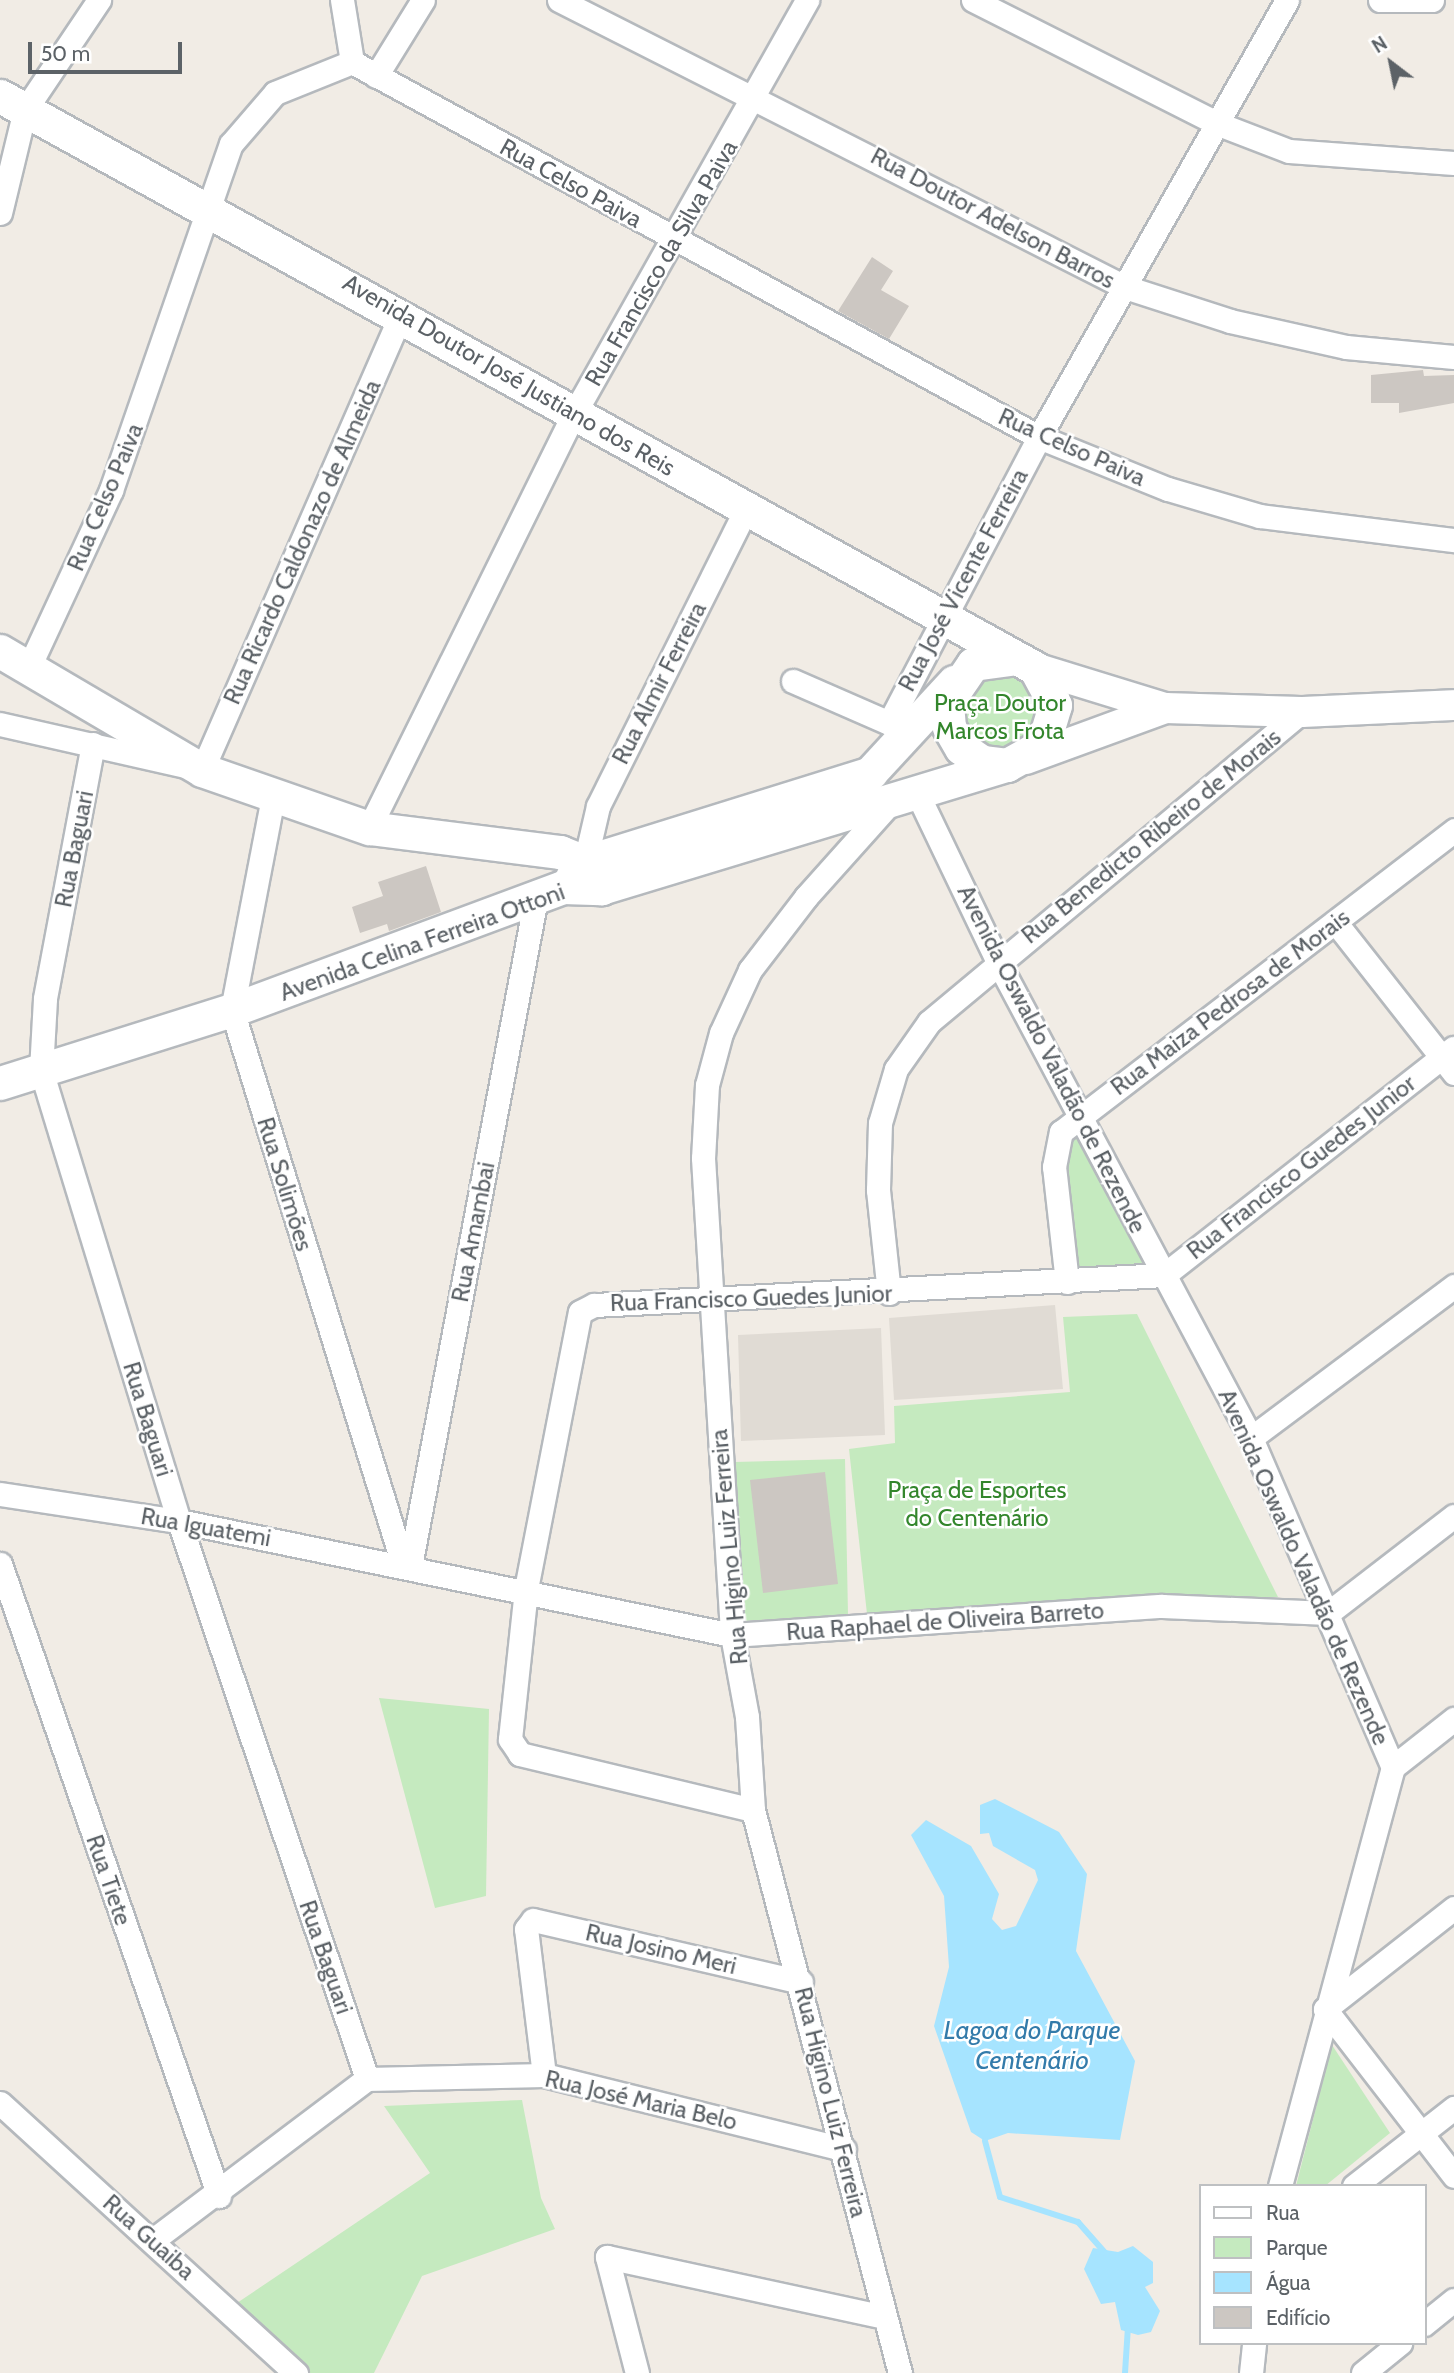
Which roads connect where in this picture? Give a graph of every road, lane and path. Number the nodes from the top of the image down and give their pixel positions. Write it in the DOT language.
graph roads {
  1 [pos="99,0"];
  2 [pos="342,0"];
  3 [pos="423,0"];
  4 [pos="559,0"];
  5 [pos="807,0"];
  6 [pos="973,0"];
  7 [pos="1287,0"];
  8 [pos="1380,0"];
  9 [pos="1432,0"];
  10 [pos="352,62"];
  11 [pos="376,76"];
  12 [pos="757,95"];
  13 [pos="13,103"];
  14 [pos="1216,122"];
  15 [pos="1454,163"];
  16 [pos="207,206"];
  17 [pos="0,213"];
  18 [pos="675,240"];
  19 [pos="1125,287"];
  20 [pos="402,313"];
  21 [pos="1454,357"];
  22 [pos="575,412"];
  23 [pos="1039,437"];
  24 [pos="746,509"];
  25 [pos="1454,540"];
  26 [pos="941,617"];
  27 [pos="0,651"];
  28 [pos="1025,663"];
  29 [pos="29,667"];
  30 [pos="957,679"];
  31 [pos="793,681"];
  32 [pos="1454,705"];
  33 [pos="1165,708"];
  34 [pos="1301,712"];
  35 [pos="0,724"];
  36 [pos="901,728"];
  37 [pos="93,744"];
  38 [pos="1016,762"];
  39 [pos="202,770"];
  40 [pos="273,797"];
  41 [pos="904,799"];
  42 [pos="369,828"];
  43 [pos="1454,830"];
  44 [pos="593,875"];
  45 [pos="550,893"];
  46 [pos="1336,923"];
  47 [pos="998,962"];
  48 [pos="232,1010"];
  49 [pos="1450,1059"];
  50 [pos="41,1070"];
  51 [pos="0,1083"];
  52 [pos="1079,1115"];
  53 [pos="1164,1275"];
  54 [pos="1067,1282"];
  55 [pos="1454,1286"];
  56 [pos="888,1293"];
  57 [pos="711,1301"];
  58 [pos="1251,1438"];
  59 [pos="0,1494"];
  60 [pos="1454,1516"];
  61 [pos="179,1521"];
  62 [pos="0,1564"];
  63 [pos="406,1565"];
  64 [pos="526,1589"];
  65 [pos="1328,1613"];
  66 [pos="732,1635"];
  67 [pos="1454,1719"];
  68 [pos="1393,1767"];
  69 [pos="753,1810"];
  70 [pos="1454,1908"];
  71 [pos="801,1982"];
  72 [pos="1325,2008"];
  73 [pos="544,2075"];
  74 [pos="366,2079"];
  75 [pos="0,2103"];
  76 [pos="1454,2108"];
  77 [pos="1420,2135"];
  78 [pos="844,2149"];
  79 [pos="1454,2176"];
  80 [pos="1281,2184"];
  81 [pos="1357,2184"];
  82 [pos="219,2196"];
  83 [pos="153,2240"];
  84 [pos="1454,2300"];
  85 [pos="885,2317"];
  86 [pos="1426,2322"];
  87 [pos="1254,2345"];
  88 [pos="1398,2345"];
  89 [pos="296,2373"];
  90 [pos="637,2373"];
  91 [pos="900,2373"];
  92 [pos="1251,2373"];
  93 [pos="1363,2373"];
  1 -- 13 [label="street"];
  2 -- 10 [label="street"];
  3 -- 11 [label="street"];
  4 -- 12 [label="street, Rua Doutor Adelson Barros"];
  5 -- 12 [label="street, Rua Francisco da Silva Paiva"];
  6 -- 14 [label="street"];
  7 -- 14 [label="street, Rua José Vicente Ferreira"];
  8 -- 9 [label="street"];
  10 -- 11 [label="street, Rua Celso Paiva"];
  10 -- 16 [label="street, Rua Celso Paiva"];
  11 -- 18 [label="street, Rua Celso Paiva"];
  12 -- 18 [label="street, Rua Francisco da Silva Paiva"];
  12 -- 19 [label="street, Rua Doutor Adelson Barros"];
  13 -- 16 [label="main road, Avenida Doutor José Justiano dos Reis"];
  13 -- 17 [label="street"];
  14 -- 15 [label="street"];
  14 -- 19 [label="street, Rua José Vicente Ferreira"];
  16 -- 20 [label="main road, Avenida Doutor José Justiano dos Reis"];
  16 -- 29 [label="street, Rua Celso Paiva"];
  18 -- 22 [label="street, Rua Francisco da Silva Paiva"];
  18 -- 23 [label="street, Rua Celso Paiva"];
  19 -- 21 [label="street, Rua Doutor Adelson Barros"];
  19 -- 23 [label="street, Rua José Vicente Ferreira"];
  20 -- 22 [label="main road, Avenida Doutor José Justiano dos Reis"];
  20 -- 39 [label="street, Rua Ricardo Caldonazo de Almeida"];
  22 -- 24 [label="main road, Avenida Doutor José Justiano dos Reis"];
  22 -- 42 [label="street, Rua Francisco da Silva Paiva"];
  23 -- 25 [label="street, Rua Celso Paiva"];
  23 -- 26 [label="street, Rua José Vicente Ferreira"];
  24 -- 26 [label="main road, Avenida Doutor José Justiano dos Reis"];
  24 -- 44 [label="street, Rua Almir Ferreira"];
  26 -- 28 [label="main road, Avenida Doutor José Justiano dos Reis"];
  26 -- 36 [label="street, Rua José Vicente Ferreira"];
  27 -- 29 [label="main road"];
  28 -- 30 [label="main road"];
  28 -- 33 [label="street, Avenida Doutor José Justiano dos Reis"];
  28 -- 38 [label="main road"];
  29 -- 39 [label="main road"];
  30 -- 36 [label="main road"];
  30 -- 38 [label="main road"];
  31 -- 36 [label="street"];
  32 -- 34 [label="street, Avenida Celina Ferreira Ottoni"];
  33 -- 34 [label="street, Avenida Celina Ferreira Ottoni"];
  33 -- 38 [label="street, Avenida Celina Ferreira Ottoni"];
  34 -- 47 [label="street, Rua Benedicto Ribeiro de Morais"];
  35 -- 37 [label="street"];
  36 -- 44 [label="main road"];
  37 -- 39 [label="street"];
  37 -- 50 [label="street, Rua Baguari"];
  38 -- 41 [label="main road, Avenida Celina Ferreira Ottoni"];
  39 -- 40 [label="main road"];
  40 -- 42 [label="main road"];
  40 -- 48 [label="street, Rua Solimões"];
  41 -- 44 [label="main road, Avenida Celina Ferreira Ottoni"];
  41 -- 47 [label="street, Avenida Oswaldo Valadão de Rezende"];
  41 -- 57 [label="street, Rua Higino Luiz Ferreira"];
  42 -- 44 [label="main road"];
  43 -- 46 [label="street, Rua Maiza Pedrosa de Morais"];
  44 -- 45 [label="main road, Avenida Celina Ferreira Ottoni"];
  45 -- 48 [label="main road, Avenida Celina Ferreira Ottoni"];
  45 -- 63 [label="street, Rua Amambai"];
  46 -- 49 [label="street"];
  46 -- 52 [label="street, Rua Maiza Pedrosa de Morais"];
  47 -- 52 [label="street, Avenida Oswaldo Valadão de Rezende"];
  47 -- 56 [label="street, Rua Benedicto Ribeiro de Morais"];
  48 -- 50 [label="main road, Avenida Celina Ferreira Ottoni"];
  48 -- 63 [label="street, Rua Solimões"];
  49 -- 53 [label="street, Rua Francisco Guedes Junior"];
  50 -- 51 [label="main road, Avenida Celina Ferreira Ottoni"];
  50 -- 61 [label="street, Rua Baguari"];
  52 -- 53 [label="street, Avenida Oswaldo Valadão de Rezende"];
  52 -- 54 [label="street, Rua Maiza Pedrosa de Morais"];
  53 -- 54 [label="street, Rua Francisco Guedes Junior"];
  53 -- 58 [label="street, Avenida Oswaldo Valadão de Rezende"];
  54 -- 56 [label="street, Rua Francisco Guedes Junior"];
  55 -- 58 [label="street"];
  56 -- 57 [label="street, Rua Francisco Guedes Junior"];
  57 -- 64 [label="street, Rua Francisco Guedes Junior"];
  57 -- 66 [label="street, Rua Higino Luiz Ferreira"];
  58 -- 65 [label="street, Avenida Oswaldo Valadão de Rezende"];
  59 -- 61 [label="street, Rua Iguatemi"];
  60 -- 65 [label="street"];
  61 -- 63 [label="street, Rua Iguatemi"];
  61 -- 74 [label="street, Rua Baguari"];
  62 -- 82 [label="street, Rua Tiete"];
  63 -- 64 [label="street, Rua Raphael de Oliveira Barreto"];
  64 -- 66 [label="street, Rua Raphael de Oliveira Barreto"];
  64 -- 69 [label="street, Rua Francisco Guedes Junior"];
  65 -- 66 [label="street, Rua Raphael de Oliveira Barreto"];
  65 -- 68 [label="street, Avenida Oswaldo Valadão de Rezende"];
  66 -- 69 [label="street, Rua Higino Luiz Ferreira"];
  67 -- 68 [label="street"];
  68 -- 72 [label="street, Avenida Oswaldo Valadão de Rezende"];
  69 -- 71 [label="street, Rua Higino Luiz Ferreira"];
  70 -- 72 [label="street"];
  71 -- 73 [label="street, Rua Josino Meri"];
  71 -- 78 [label="street, Rua Higino Luiz Ferreira"];
  72 -- 77 [label="street"];
  72 -- 80 [label="street, Avenida Oswaldo Valadão de Rezende"];
  73 -- 74 [label="street, Rua José Maria Belo"];
  73 -- 78 [label="street, Rua José Maria Belo"];
  74 -- 82 [label="street"];
  75 -- 83 [label="street, Rua Guaiba"];
  76 -- 77 [label="street"];
  77 -- 79 [label="street"];
  77 -- 81 [label="street"];
  78 -- 85 [label="street, Rua Higino Luiz Ferreira"];
  82 -- 83 [label="street"];
  83 -- 89 [label="street, Rua Guaiba"];
  84 -- 86 [label="street"];
  85 -- 90 [label="street"];
  85 -- 91 [label="street, Rua Higino Luiz Ferreira"];
  87 -- 92 [label="street"];
  88 -- 93 [label="street"];
}
